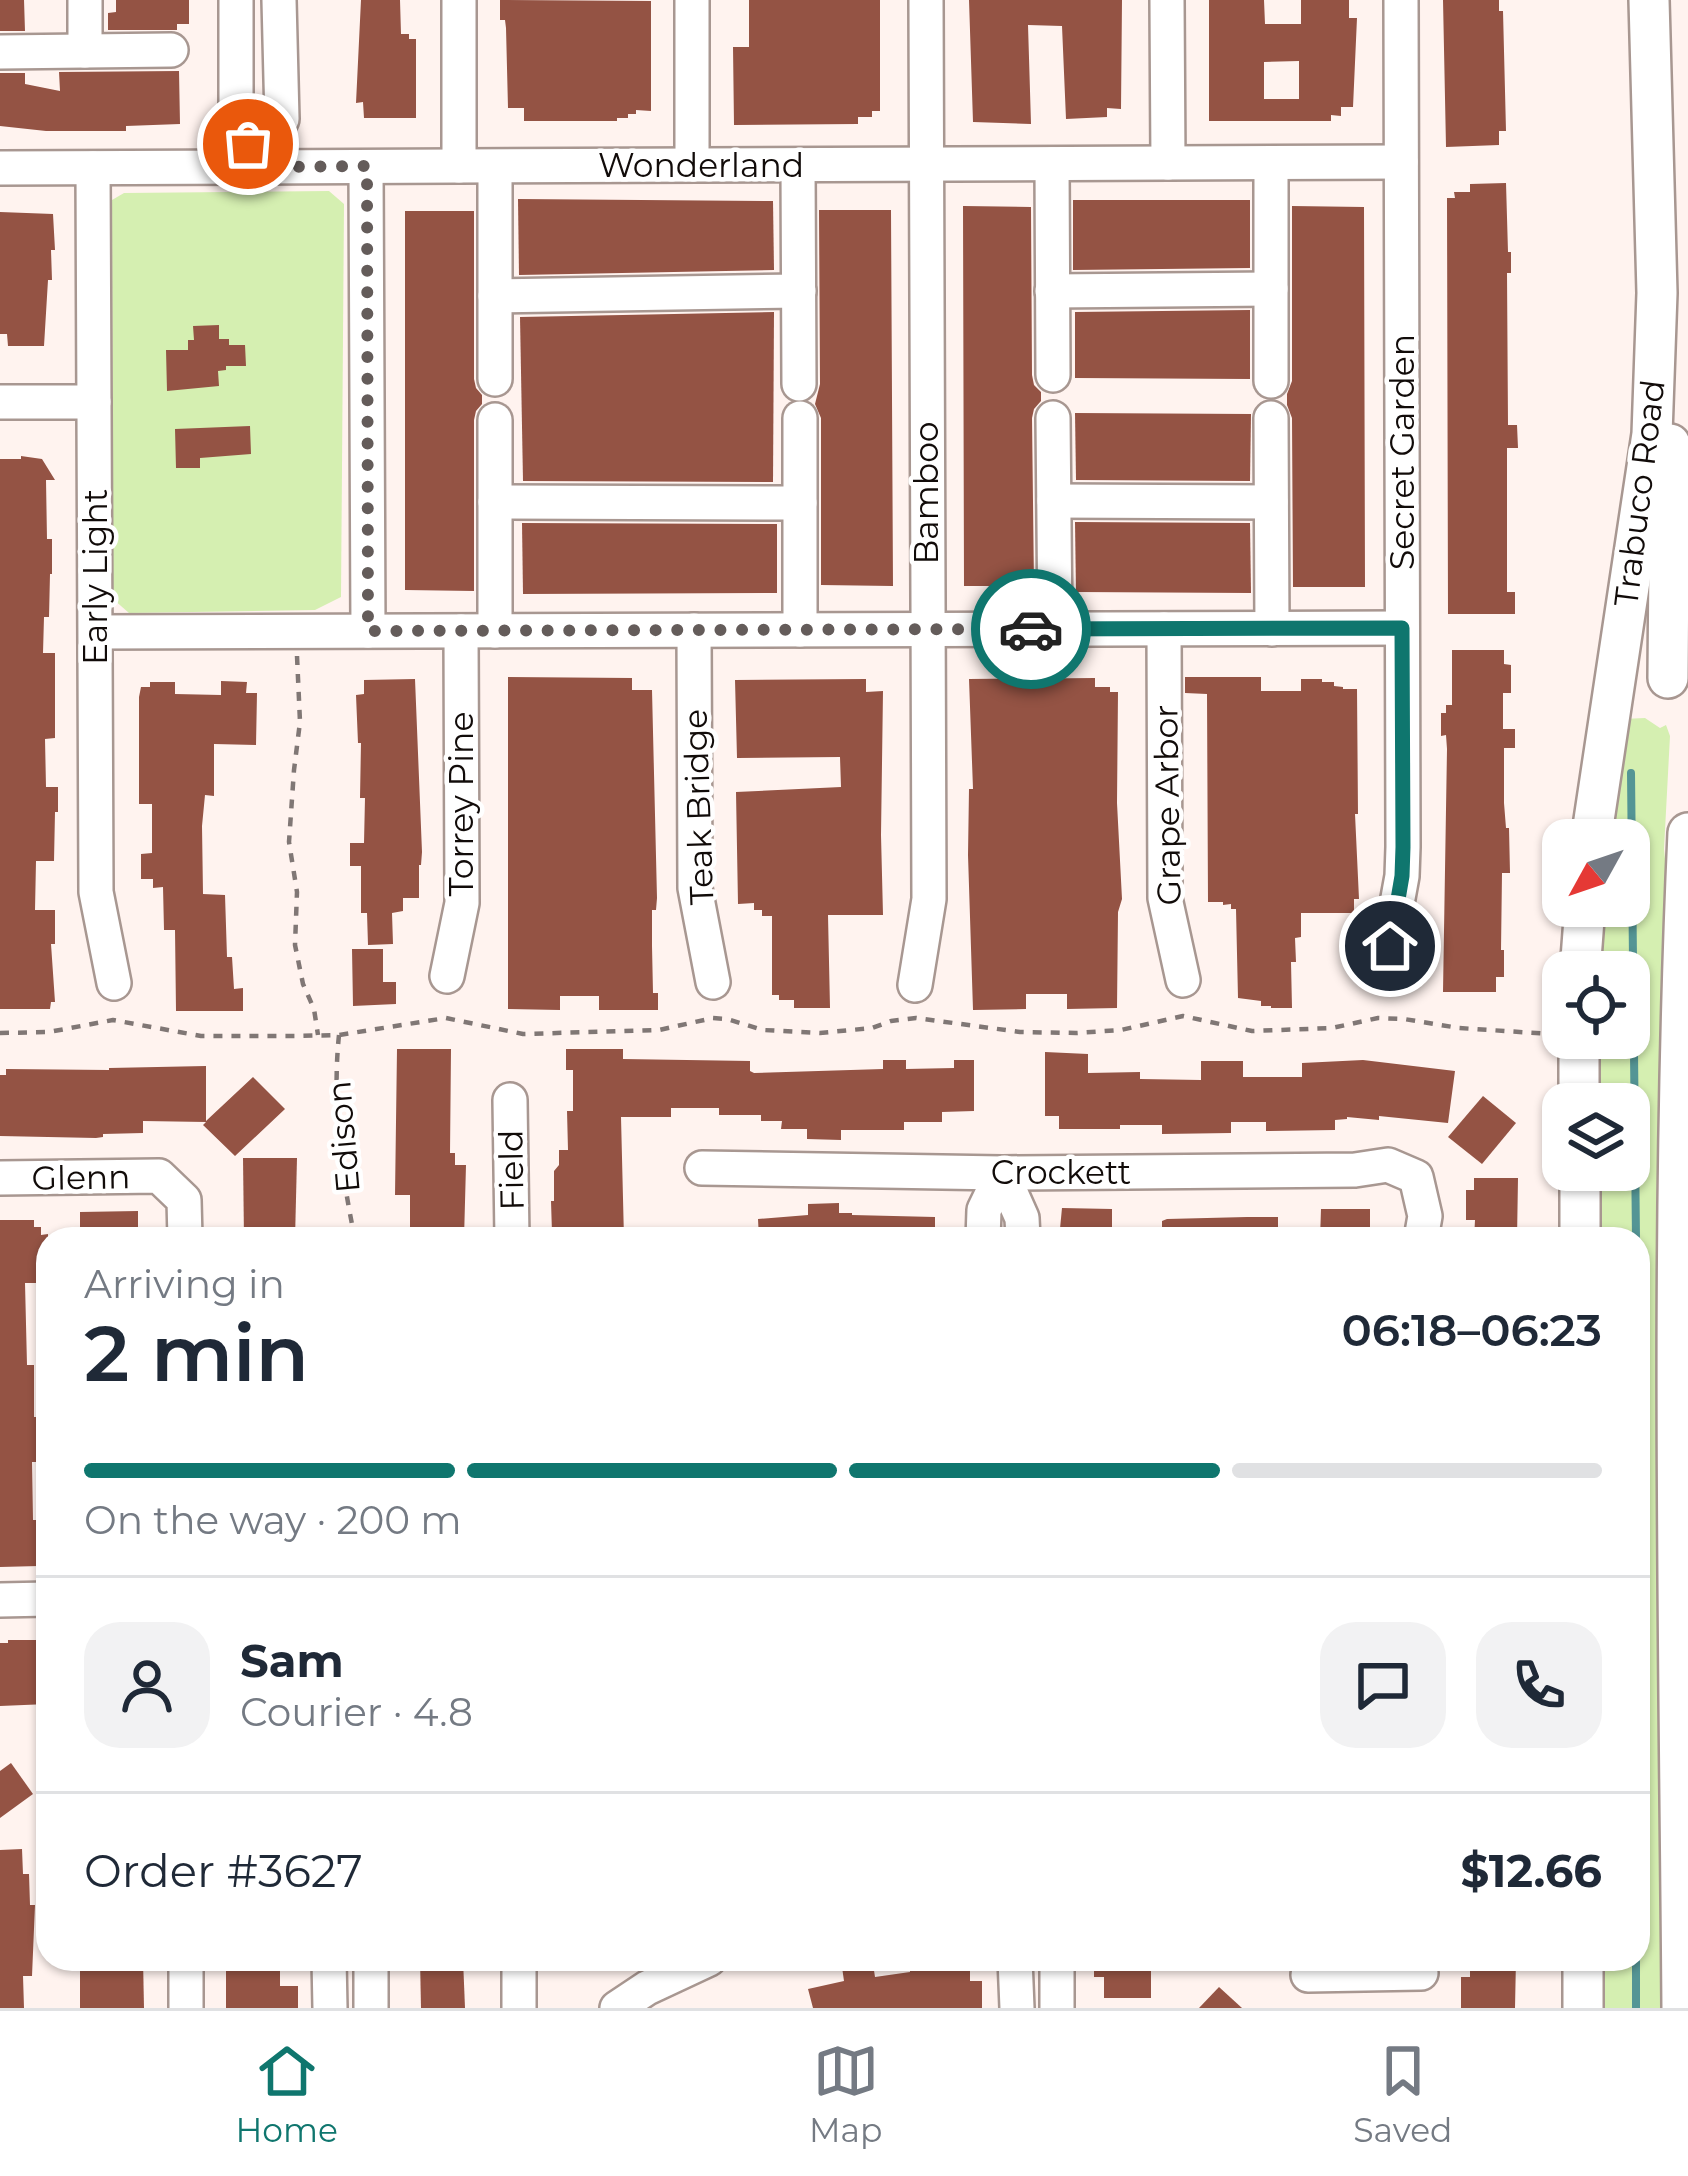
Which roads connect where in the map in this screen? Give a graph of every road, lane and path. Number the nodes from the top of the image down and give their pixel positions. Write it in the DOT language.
graph roads {
  1 [pos="85,0"];
  2 [pos="236,0"];
  3 [pos="279,0"];
  4 [pos="459,0"];
  5 [pos="692,0"];
  6 [pos="926,0"];
  7 [pos="1168,0"];
  8 [pos="1401,0"];
  9 [pos="1649,0"];
  10 [pos="171,50"];
  11 [pos="86,51"];
  12 [pos="0,52"];
  13 [pos="236,59"];
  14 [pos="280,60"];
  15 [pos="1401,162"];
  16 [pos="1168,163"];
  17 [pos="1271,163"];
  18 [pos="927,164"];
  19 [pos="1052,164"];
  20 [pos="692,165"];
  21 [pos="799,165"];
  22 [pos="367,166"];
  23 [pos="460,166"];
  24 [pos="495,166"];
  25 [pos="260,167"];
  26 [pos="0,168"];
  27 [pos="93,168"];
  28 [pos="1271,289"];
  29 [pos="799,291"];
  30 [pos="1052,291"];
  31 [pos="495,296"];
  32 [pos="1053,375"];
  33 [pos="495,379"];
  34 [pos="1271,381"];
  35 [pos="1655,388"];
  36 [pos="94,401"];
  37 [pos="0,402"];
  38 [pos="1053,418"];
  39 [pos="1271,418"];
  40 [pos="495,420"];
  41 [pos="1054,501"];
  42 [pos="495,502"];
  43 [pos="1271,502"];
  44 [pos="800,503"];
  45 [pos="1402,628"];
  46 [pos="1055,629"];
  47 [pos="1164,629"];
  48 [pos="1272,629"];
  49 [pos="694,630"];
  50 [pos="800,630"];
  51 [pos="926,630"];
  52 [pos="368,631"];
  53 [pos="461,631"];
  54 [pos="495,631"];
  55 [pos="96,632"];
  56 [pos="298,676"];
  57 [pos="1615,676"];
  58 [pos="1678,679"];
  59 [pos="1594,819"];
  60 [pos="1688,833"];
  61 [pos="1384,975"];
  62 [pos="447,976"];
  63 [pos="1684,988"];
  64 [pos="1183,1002"];
  65 [pos="713,1005"];
  66 [pos="916,1005"];
  67 [pos="113,1006"];
  68 [pos="0,1033"];
  69 [pos="1542,1034"];
  70 [pos="318,1035"];
  71 [pos="339,1035"];
  72 [pos="509,1100"];
  73 [pos="702,1168"];
  74 [pos="1002,1173"];
  75 [pos="0,1178"];
  76 [pos="1580,1191"];
  77 [pos="185,1227"];
  78 [pos="352,1227"];
  79 [pos="512,1227"];
  80 [pos="983,1227"];
  81 [pos="1022,1227"];
  82 [pos="1423,1227"];
  83 [pos="1580,1227"];
  84 [pos="1683,1252"];
  85 [pos="36,1599"];
  86 [pos="0,1600"];
  87 [pos="186,1971"];
  88 [pos="329,1971"];
  89 [pos="371,1971"];
  90 [pos="519,1971"];
  91 [pos="683,1971"];
  92 [pos="1016,1971"];
  93 [pos="1057,1971"];
  94 [pos="1358,1971"];
  95 [pos="1421,1971"];
  96 [pos="1583,1971"];
  97 [pos="1308,1975"];
  98 [pos="186,2008"];
  99 [pos="329,2008"];
  100 [pos="371,2008"];
  101 [pos="519,2008"];
  102 [pos="616,2008"];
  103 [pos="1017,2008"];
  104 [pos="1058,2008"];
  105 [pos="1421,2008"];
  106 [pos="1583,2008"];
  107 [pos="1682,2008"];
  1 -- 11 [label="street"];
  2 -- 13 [label="street"];
  3 -- 14 [label="street"];
  4 -- 23 [label="street"];
  5 -- 20 [label="street"];
  6 -- 18 [label="street, Bamboo"];
  7 -- 16 [label="street"];
  8 -- 15 [label="street, Secret Garden"];
  9 -- 35 [label="main road, Trabuco Road"];
  10 -- 11 [label="street"];
  11 -- 12 [label="street"];
  13 -- 14 [label="street"];
  13 -- 25 [label="street"];
  14 -- 25 [label="street"];
  15 -- 17 [label="street, Wonderland"];
  15 -- 45 [label="street, Secret Garden"];
  16 -- 17 [label="street, Wonderland"];
  16 -- 19 [label="street, Wonderland"];
  17 -- 28 [label="street"];
  18 -- 19 [label="street, Wonderland"];
  18 -- 21 [label="street, Wonderland"];
  18 -- 51 [label="street, Bamboo"];
  19 -- 30 [label="street"];
  20 -- 21 [label="street, Wonderland"];
  20 -- 24 [label="street, Wonderland"];
  21 -- 29 [label="street"];
  22 -- 23 [label="street, Wonderland"];
  22 -- 25 [label="street, Wonderland"];
  22 -- 52 [label="street"];
  23 -- 24 [label="street, Wonderland"];
  24 -- 31 [label="street"];
  25 -- 27 [label="street, Wonderland"];
  26 -- 27 [label="street, Wonderland"];
  27 -- 36 [label="street, Early Light"];
  28 -- 30 [label="street"];
  28 -- 34 [label="street"];
  29 -- 31 [label="street"];
  29 -- 44 [label="street"];
  30 -- 32 [label="street"];
  31 -- 33 [label="street"];
  35 -- 57 [label="main road, Trabuco Road"];
  35 -- 58 [label="main road"];
  36 -- 37 [label="street"];
  36 -- 55 [label="street, Early Light"];
  38 -- 41 [label="street"];
  39 -- 43 [label="street"];
  40 -- 42 [label="street"];
  41 -- 43 [label="street"];
  41 -- 46 [label="street"];
  42 -- 44 [label="street"];
  42 -- 54 [label="street"];
  43 -- 48 [label="street"];
  44 -- 50 [label="street"];
  45 -- 48 [label="street"];
  45 -- 61 [label="street, Secret Garden"];
  46 -- 47 [label="street"];
  46 -- 51 [label="street"];
  47 -- 48 [label="street"];
  47 -- 64 [label="street, Grape Arbor"];
  49 -- 50 [label="street"];
  49 -- 54 [label="street"];
  49 -- 65 [label="street, Teak Bridge"];
  50 -- 51 [label="street"];
  51 -- 66 [label="street, Bamboo"];
  52 -- 53 [label="street"];
  52 -- 55 [label="street"];
  53 -- 54 [label="street"];
  53 -- 62 [label="street, Torrey Pine"];
  55 -- 67 [label="street, Early Light"];
  56 -- 70 [label="path"];
  57 -- 58 [label="main road"];
  57 -- 59 [label="main road, Trabuco Road"];
  60 -- 63 [label="main road"];
  63 -- 84 [label="main road"];
  64 -- 66 [label="path"];
  64 -- 69 [label="path"];
  65 -- 66 [label="path"];
  65 -- 71 [label="path"];
  67 -- 68 [label="path"];
  67 -- 70 [label="path"];
  70 -- 71 [label="path"];
  71 -- 78 [label="path, Edison"];
  72 -- 79 [label="street, Field"];
  73 -- 74 [label="street, Crockett"];
  74 -- 80 [label="street"];
  74 -- 81 [label="street"];
  74 -- 82 [label="street, Crockett"];
  75 -- 77 [label="street, Glenn"];
  76 -- 83 [label="main road"];
  84 -- 107 [label="main road"];
  85 -- 86 [label="street"];
  87 -- 98 [label="street"];
  88 -- 99 [label="street"];
  89 -- 100 [label="street"];
  90 -- 101 [label="street"];
  91 -- 102 [label="street"];
  92 -- 103 [label="street"];
  93 -- 104 [label="street"];
  94 -- 97 [label="street"];
  95 -- 105 [label="street"];
  96 -- 106 [label="main road"];
}
